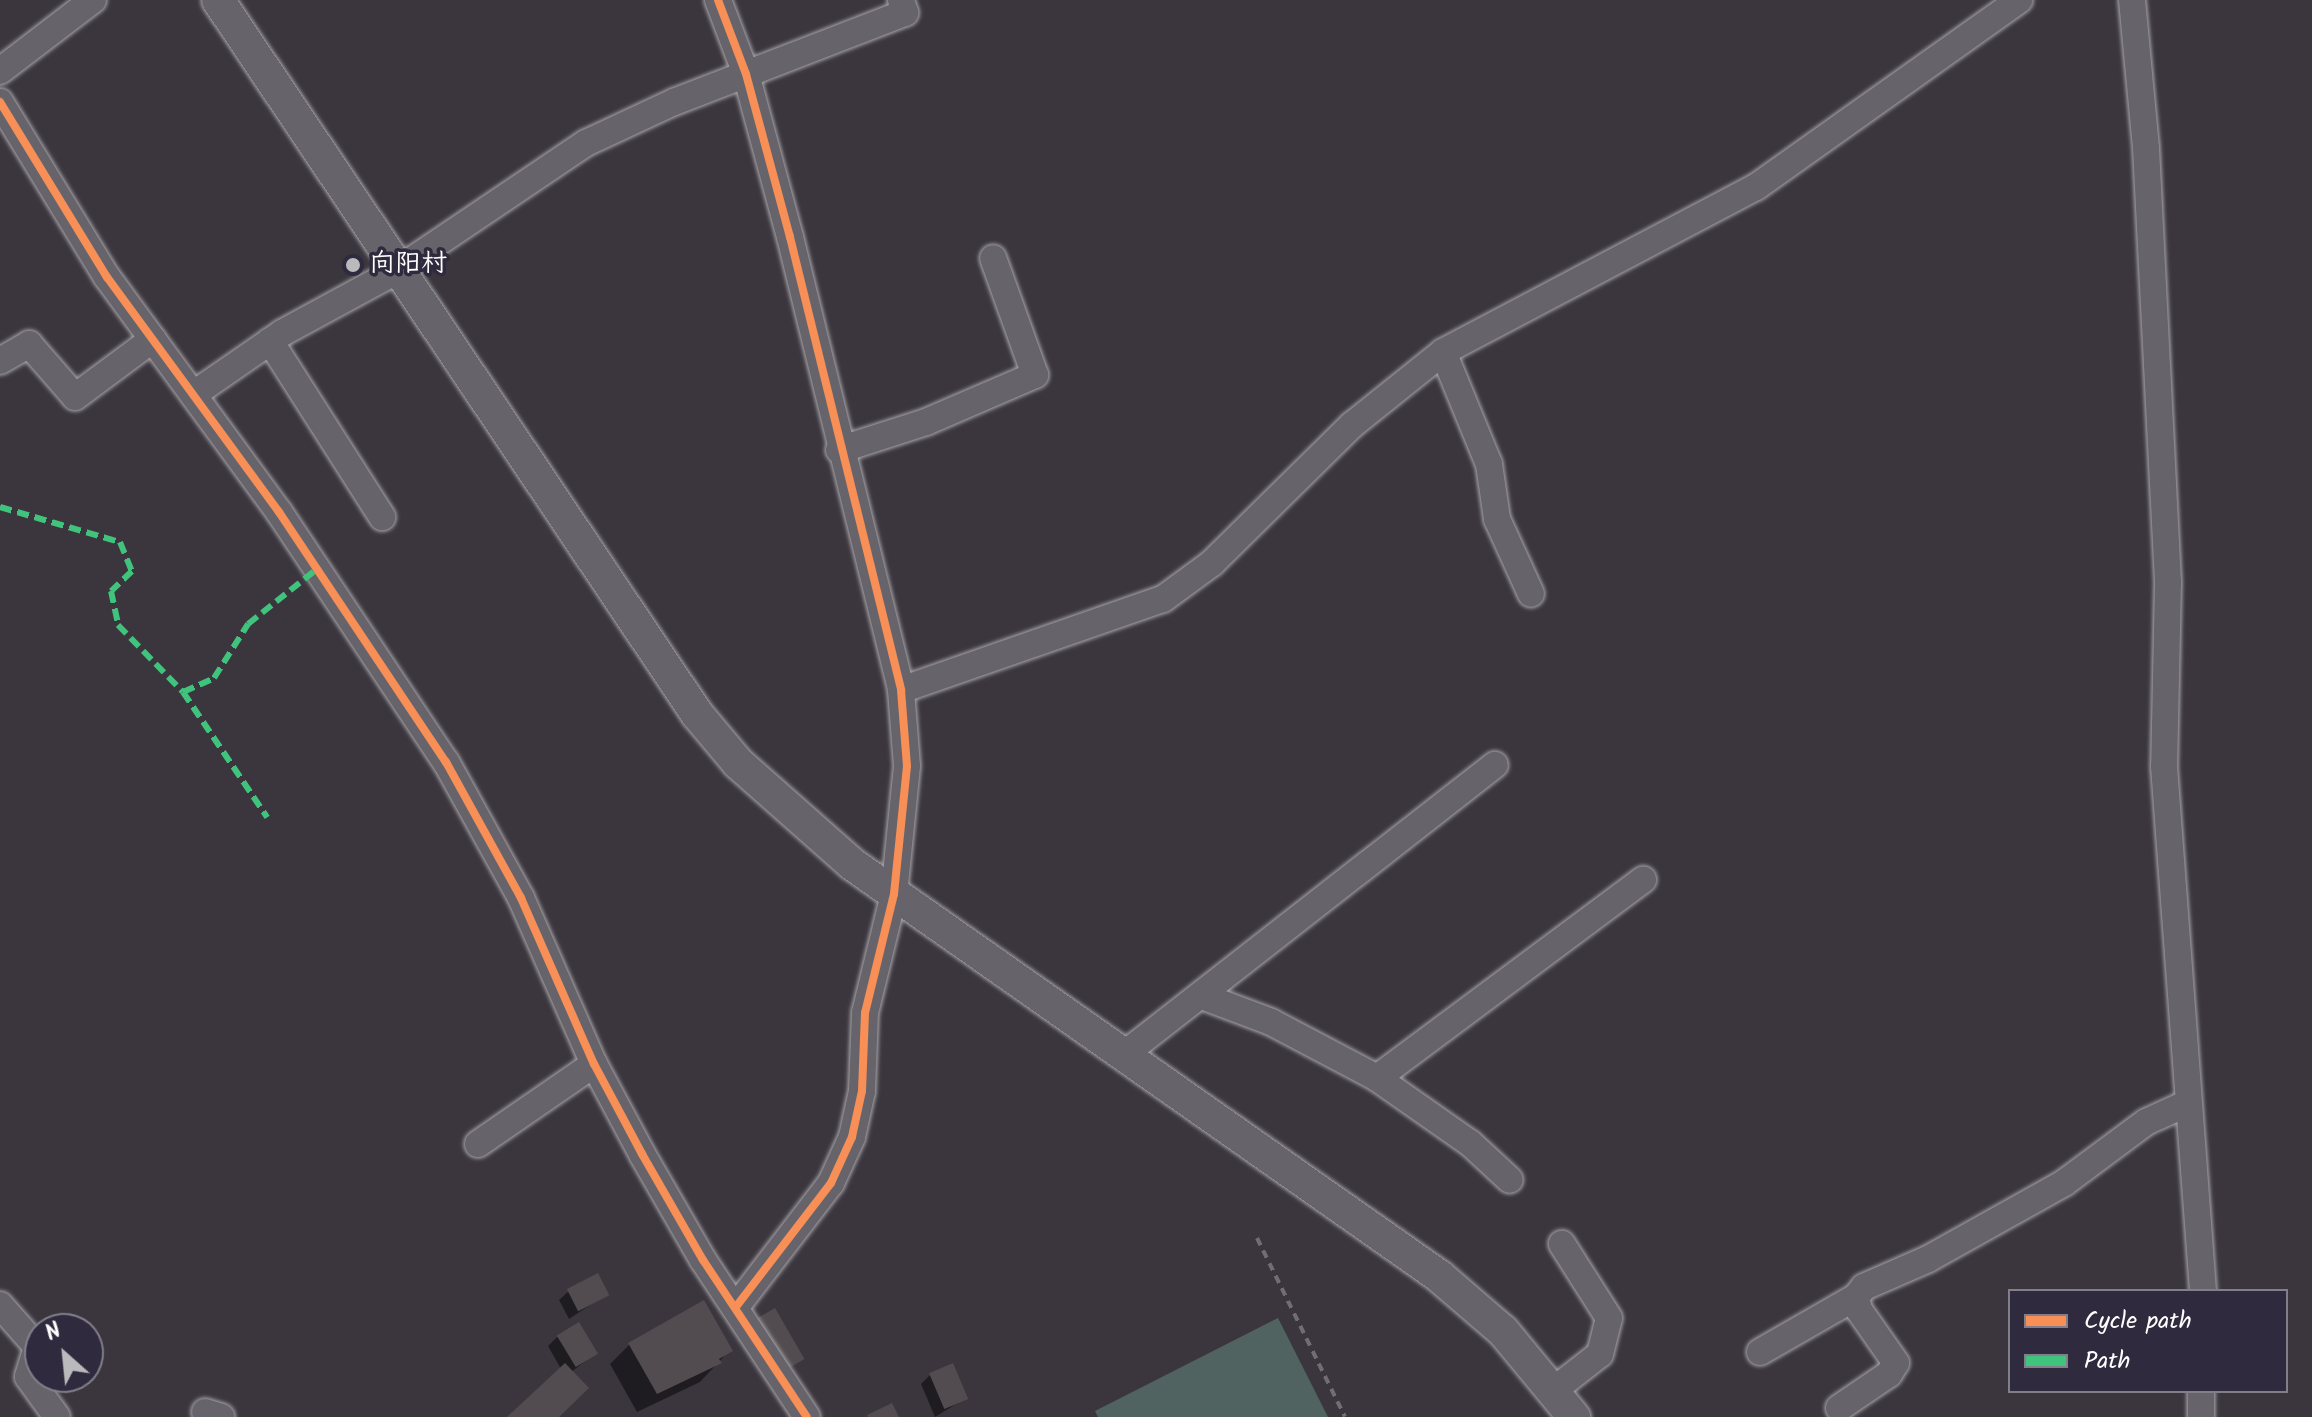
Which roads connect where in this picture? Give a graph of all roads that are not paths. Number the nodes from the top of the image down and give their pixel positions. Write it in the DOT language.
graph roads {
  1 [pos="93,0"];
  2 [pos="218,0"];
  3 [pos="719,0"];
  4 [pos="901,0"];
  5 [pos="2019,0"];
  6 [pos="2132,0"];
  7 [pos="0,71"];
  8 [pos="746,74"];
  9 [pos="0,102"];
  10 [pos="993,258"];
  11 [pos="396,271"];
  12 [pos="153,339"];
  13 [pos="270,341"];
  14 [pos="1443,352"];
  15 [pos="0,361"];
  16 [pos="194,394"];
  17 [pos="839,450"];
  18 [pos="382,517"];
  19 [pos="1531,594"];
  20 [pos="901,690"];
  21 [pos="1495,765"];
  22 [pos="1643,880"];
  23 [pos="894,894"];
  24 [pos="1202,996"];
  25 [pos="1126,1053"];
  26 [pos="594,1064"];
  27 [pos="1377,1078"];
  28 [pos="2186,1104"];
  29 [pos="478,1144"];
  30 [pos="1510,1180"];
  31 [pos="1562,1244"];
  32 [pos="2203,1289"];
  33 [pos="1865,1290"];
  34 [pos="0,1305"];
  35 [pos="736,1307"];
  36 [pos="1760,1352"];
  37 [pos="1554,1390"];
  38 [pos="2201,1393"];
  39 [pos="1839,1408"];
  40 [pos="57,1417"];
  41 [pos="807,1417"];
  42 [pos="1574,1417"];
  43 [pos="2201,1417"];
  1 -- 7 [label="street"];
  2 -- 11 [label="main road"];
  3 -- 8 [label="street"];
  4 -- 8 [label="street"];
  5 -- 14 [label="street"];
  6 -- 28 [label="street"];
  8 -- 11 [label="street"];
  8 -- 17 [label="street"];
  9 -- 12 [label="street"];
  10 -- 17 [label="street"];
  11 -- 13 [label="street"];
  11 -- 23 [label="main road"];
  12 -- 15 [label="street"];
  12 -- 16 [label="street"];
  13 -- 16 [label="street"];
  13 -- 18 [label="street"];
  14 -- 19 [label="street"];
  14 -- 20 [label="street"];
  16 -- 26 [label="street"];
  17 -- 20 [label="street"];
  20 -- 23 [label="street"];
  21 -- 24 [label="street"];
  22 -- 27 [label="street"];
  23 -- 25 [label="main road"];
  23 -- 35 [label="street"];
  24 -- 25 [label="street"];
  24 -- 27 [label="street"];
  25 -- 37 [label="main road"];
  26 -- 29 [label="street"];
  26 -- 35 [label="street"];
  27 -- 30 [label="street"];
  28 -- 32 [label="street"];
  28 -- 33 [label="street"];
  31 -- 37 [label="street"];
  33 -- 36 [label="street"];
  33 -- 39 [label="street"];
  34 -- 40 [label="street"];
  35 -- 41 [label="street"];
  37 -- 42 [label="main road"];
  38 -- 43 [label="street"];
}
